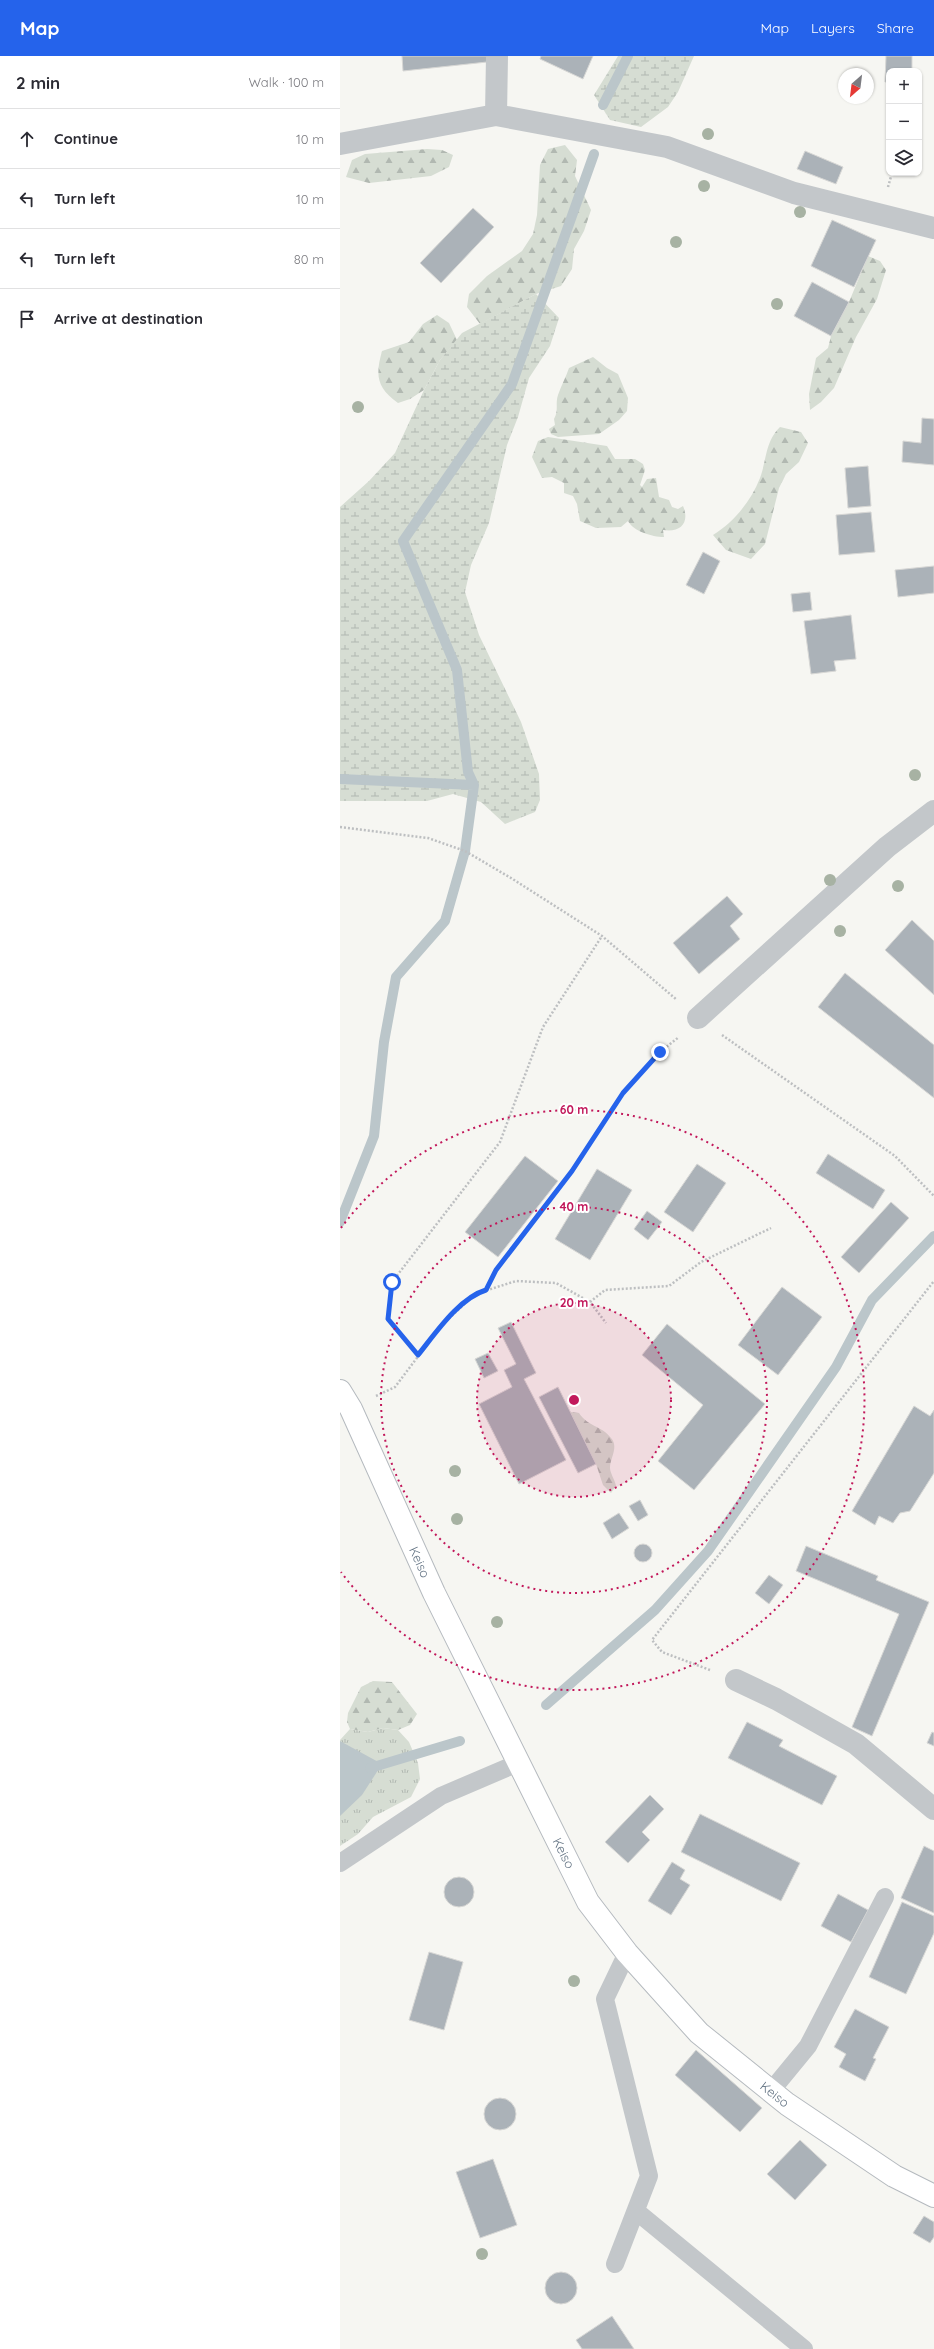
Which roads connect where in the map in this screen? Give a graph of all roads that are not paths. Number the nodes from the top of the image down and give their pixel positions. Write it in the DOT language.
graph roads {
  1 [pos="497,56"];
  2 [pos="496,115"];
  3 [pos="340,144"];
  4 [pos="934,228"];
  5 [pos="934,811"];
  6 [pos="698,1018"];
  7 [pos="345,1400"];
  8 [pos="736,1680"];
  9 [pos="518,1762"];
  10 [pos="934,1809"];
  11 [pos="340,1863"];
  12 [pos="885,1897"];
  13 [pos="627,1953"];
  14 [pos="771,2091"];
  15 [pos="934,2196"];
  16 [pos="636,2211"];
  17 [pos="615,2264"];
  18 [pos="804,2349"];
  1 -- 2 [label="street"];
  2 -- 3 [label="street"];
  2 -- 4 [label="street"];
  5 -- 6 [label="street"];
  7 -- 9 [label="street, Keiso"];
  8 -- 10 [label="street"];
  9 -- 11 [label="lane"];
  9 -- 13 [label="street, Keiso"];
  12 -- 14 [label="lane"];
  13 -- 14 [label="street, Keiso"];
  13 -- 16 [label="lane"];
  14 -- 15 [label="street, Keiso"];
  16 -- 17 [label="lane"];
  16 -- 18 [label="lane"];
}
